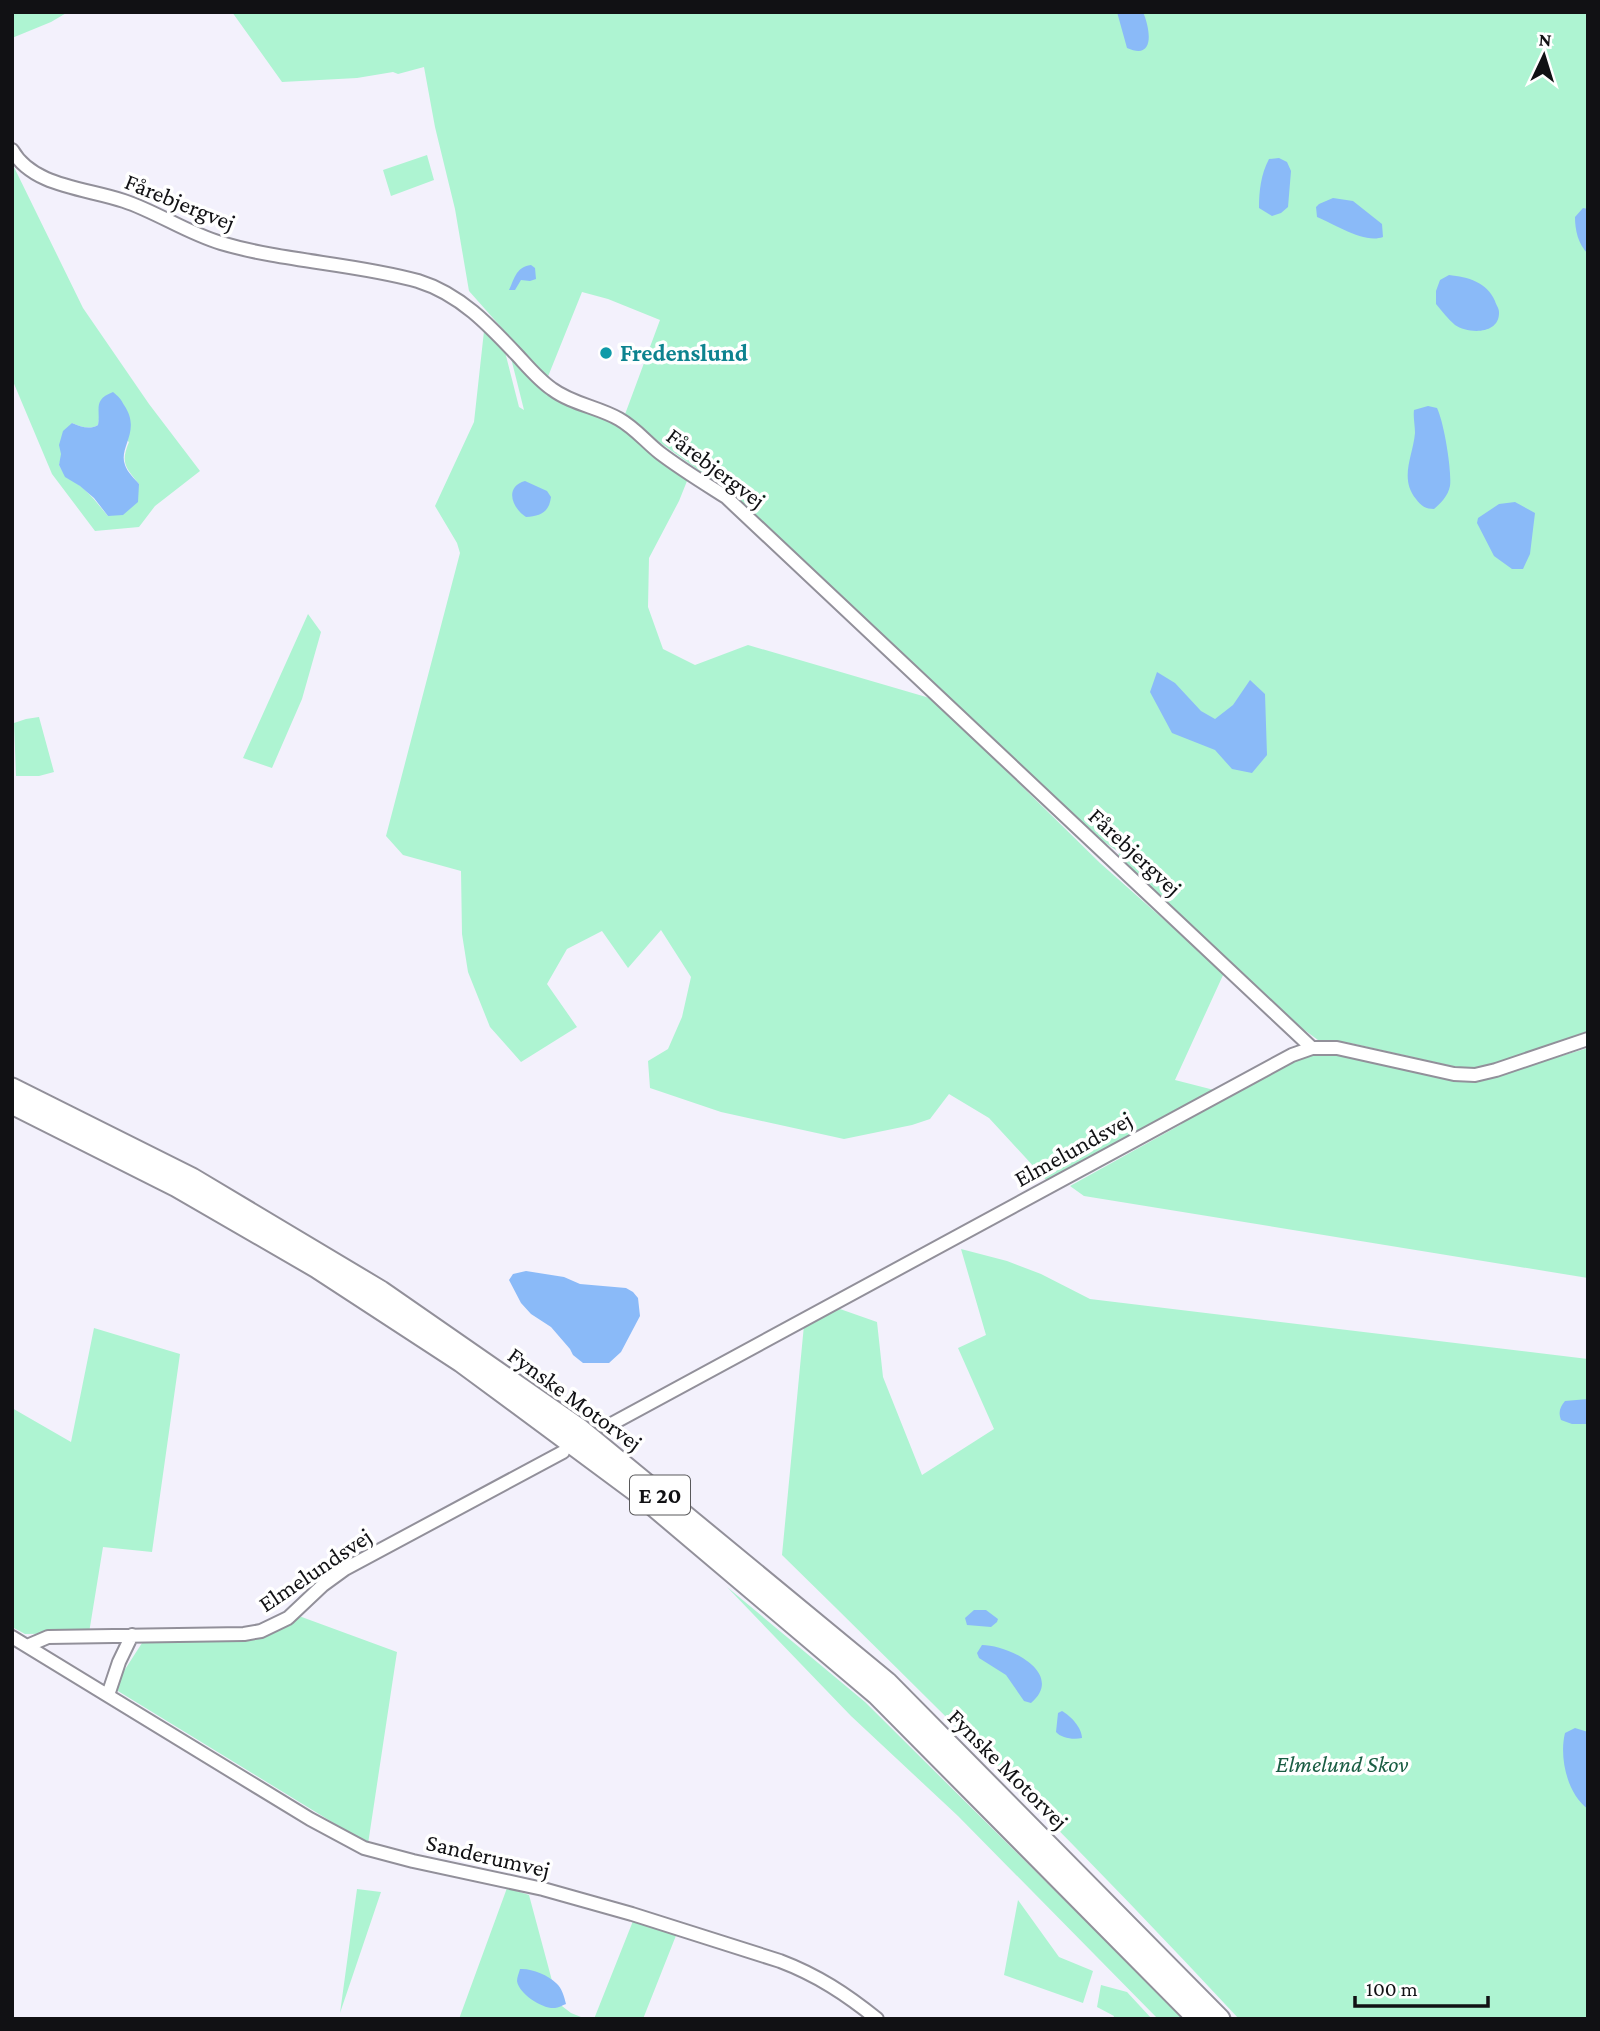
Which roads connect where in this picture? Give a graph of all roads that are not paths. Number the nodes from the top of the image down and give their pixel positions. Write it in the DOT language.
graph roads {
  1 [pos="12,150"];
  2 [pos="1588,1039"];
  3 [pos="1312,1048"];
  4 [pos="12,1088"];
  5 [pos="12,1104"];
  6 [pos="606,1427"];
  7 [pos="563,1452"];
  8 [pos="132,1635"];
  9 [pos="12,1637"];
  10 [pos="27,1646"];
  11 [pos="108,1695"];
  12 [pos="877,2019"];
  13 [pos="1198,2019"];
  14 [pos="1220,2019"];
  1 -- 3 [label="street, Fårebjergvej"];
  2 -- 3 [label="street, Elmelundsvej"];
  3 -- 6 [label="street, Elmelundsvej"];
  4 -- 14 [label="highway, Fynske Motorvej / E 20"];
  5 -- 13 [label="highway, Fynske Motorvej / E 20"];
  7 -- 8 [label="street, Elmelundsvej"];
  8 -- 10 [label="street, Elmelundsvej"];
  8 -- 11 [label="street"];
  9 -- 10 [label="street, Sanderumvej"];
  10 -- 11 [label="street, Sanderumvej"];
  11 -- 12 [label="street, Sanderumvej"];
}
